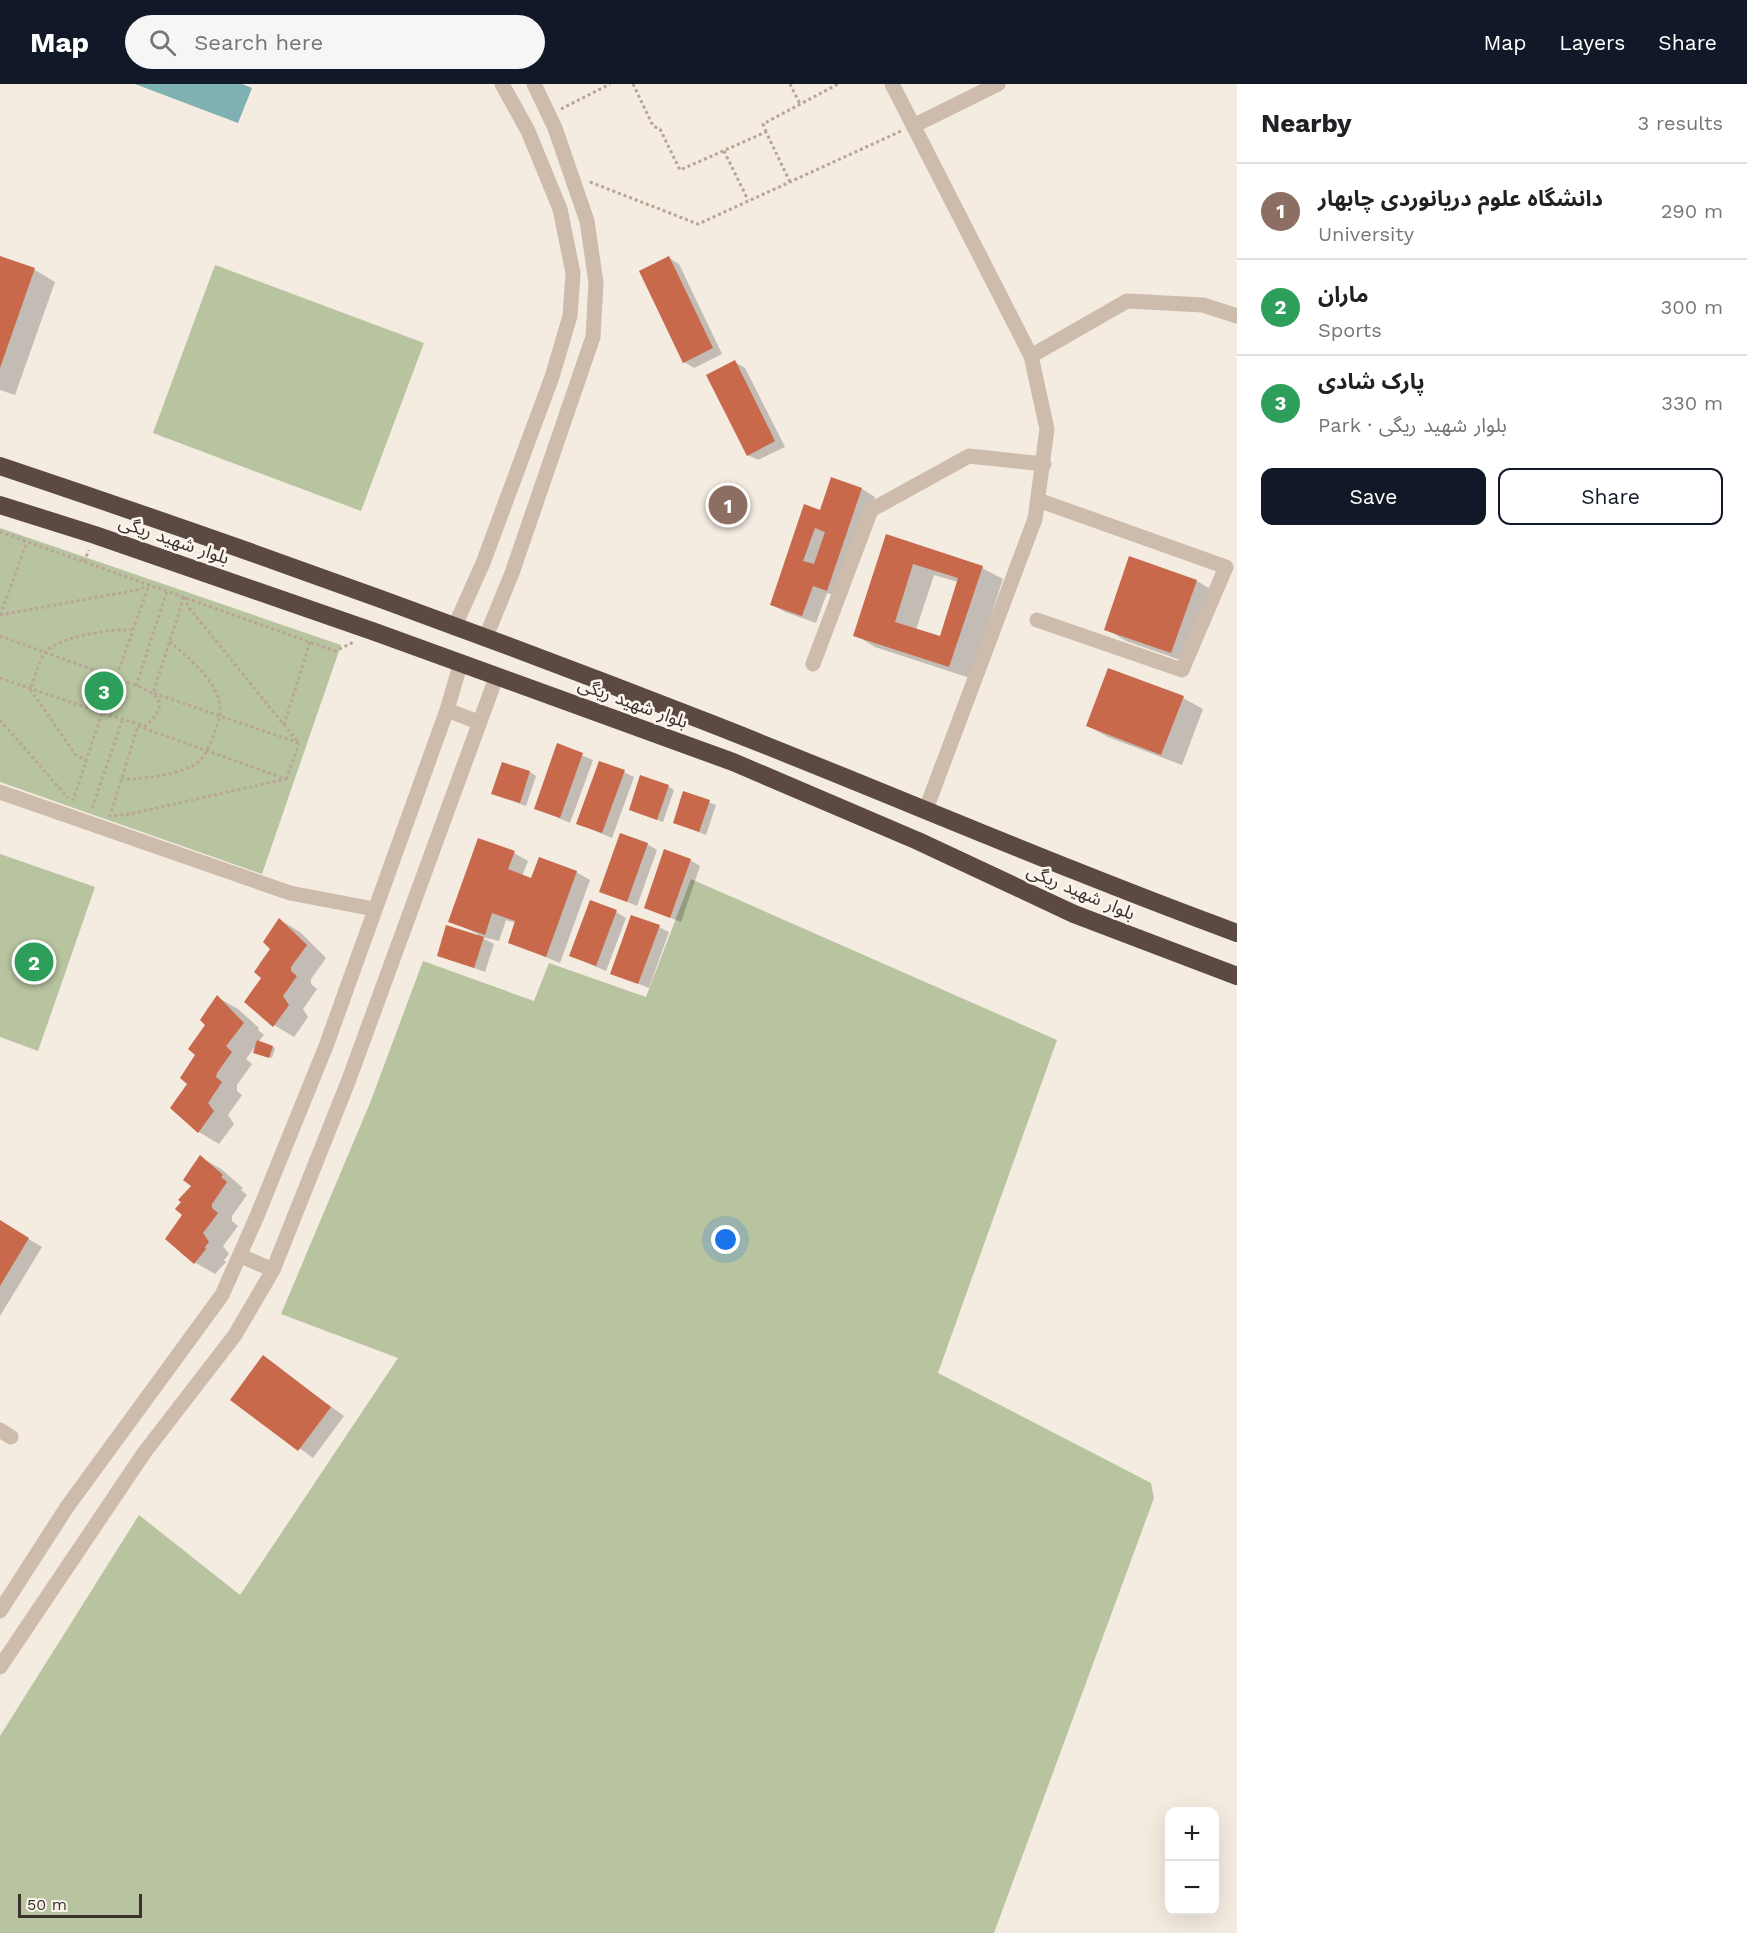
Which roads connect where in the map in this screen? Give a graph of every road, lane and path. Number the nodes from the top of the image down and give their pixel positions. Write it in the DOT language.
graph roads {
  1 [pos="502,84"];
  2 [pos="534,84"];
  3 [pos="610,84"];
  4 [pos="633,84"];
  5 [pos="790,84"];
  6 [pos="838,84"];
  7 [pos="892,84"];
  8 [pos="998,84"];
  9 [pos="801,104"];
  10 [pos="549,115"];
  11 [pos="913,126"];
  12 [pos="766,132"];
  13 [pos="724,151"];
  14 [pos="571,175"];
  15 [pos="789,182"];
  16 [pos="748,201"];
  17 [pos="1237,316"];
  18 [pos="1031,356"];
  19 [pos="1044,464"];
  20 [pos="0,466"];
  21 [pos="1038,500"];
  22 [pos="0,505"];
  23 [pos="0,532"];
  24 [pos="27,542"];
  25 [pos="149,585"];
  26 [pos="167,591"];
  27 [pos="184,597"];
  28 [pos="0,615"];
  29 [pos="1038,620"];
  30 [pos="454,628"];
  31 [pos="132,630"];
  32 [pos="375,632"];
  33 [pos="0,636"];
  34 [pos="485,639"];
  35 [pos="169,641"];
  36 [pos="310,642"];
  37 [pos="45,652"];
  38 [pos="461,662"];
  39 [pos="813,664"];
  40 [pos="497,675"];
  41 [pos="0,678"];
  42 [pos="116,678"];
  43 [pos="136,686"];
  44 [pos="30,689"];
  45 [pos="153,693"];
  46 [pos="447,710"];
  47 [pos="102,713"];
  48 [pos="221,716"];
  49 [pos="0,720"];
  50 [pos="122,721"];
  51 [pos="478,722"];
  52 [pos="284,725"];
  53 [pos="138,726"];
  54 [pos="299,743"];
  55 [pos="208,750"];
  56 [pos="87,762"];
  57 [pos="122,779"];
  58 [pos="286,779"];
  59 [pos="0,792"];
  60 [pos="91,809"];
  61 [pos="926,809"];
  62 [pos="374,909"];
  63 [pos="1237,933"];
  64 [pos="1237,976"];
  65 [pos="241,1256"];
  66 [pos="273,1270"];
  67 [pos="0,1611"];
  68 [pos="0,1667"];
  1 -- 30 [label="street"];
  2 -- 10 [label="street"];
  3 -- 10 [label="path"];
  4 -- 13 [label="path"];
  5 -- 9 [label="path"];
  6 -- 9 [label="path"];
  7 -- 11 [label="street"];
  8 -- 11 [label="street"];
  9 -- 12 [label="path"];
  10 -- 14 [label="street"];
  11 -- 15 [label="path"];
  11 -- 18 [label="street"];
  12 -- 13 [label="path"];
  12 -- 15 [label="path"];
  13 -- 16 [label="path"];
  14 -- 16 [label="path"];
  14 -- 34 [label="street"];
  15 -- 16 [label="path"];
  17 -- 18 [label="street"];
  18 -- 19 [label="street"];
  19 -- 21 [label="street"];
  19 -- 39 [label="street"];
  20 -- 30 [label="highway, بلوار شهید ریگی"];
  21 -- 29 [label="street"];
  21 -- 61 [label="street"];
  22 -- 32 [label="highway, بلوار شهید ریگی"];
  23 -- 24 [label="path"];
  24 -- 25 [label="path"];
  24 -- 28 [label="path"];
  25 -- 26 [label="path"];
  25 -- 28 [label="path"];
  25 -- 31 [label="path"];
  26 -- 27 [label="path"];
  26 -- 43 [label="path"];
  27 -- 35 [label="path"];
  27 -- 36 [label="path"];
  27 -- 52 [label="path"];
  30 -- 34 [label="highway, بلوار شهید ریگی"];
  31 -- 37 [label="path"];
  31 -- 42 [label="path"];
  32 -- 36 [label="path"];
  32 -- 38 [label="highway, بلوار شهید ریگی"];
  33 -- 37 [label="path"];
  34 -- 61 [label="highway, بلوار شهید ریگی"];
  35 -- 45 [label="path"];
  35 -- 48 [label="path"];
  36 -- 52 [label="path"];
  37 -- 42 [label="path"];
  37 -- 44 [label="path"];
  38 -- 40 [label="highway, بلوار شهید ریگی"];
  38 -- 46 [label="street"];
  40 -- 51 [label="street"];
  40 -- 64 [label="highway, بلوار شهید ریگی"];
  41 -- 44 [label="path"];
  42 -- 43 [label="path"];
  42 -- 47 [label="path"];
  43 -- 45 [label="path"];
  44 -- 47 [label="path"];
  44 -- 56 [label="path"];
  45 -- 48 [label="path"];
  45 -- 53 [label="path"];
  46 -- 51 [label="street"];
  46 -- 62 [label="street"];
  47 -- 50 [label="path"];
  47 -- 56 [label="path"];
  48 -- 54 [label="path"];
  48 -- 55 [label="path"];
  49 -- 56 [label="path"];
  50 -- 53 [label="path"];
  50 -- 60 [label="path"];
  51 -- 66 [label="street"];
  52 -- 54 [label="path"];
  53 -- 55 [label="path"];
  53 -- 57 [label="path"];
  54 -- 58 [label="path"];
  55 -- 57 [label="path"];
  55 -- 58 [label="path"];
  57 -- 58 [label="path"];
  59 -- 62 [label="street"];
  61 -- 63 [label="highway, بلوار شهید ریگی"];
  62 -- 65 [label="street"];
  65 -- 66 [label="street"];
  65 -- 67 [label="street"];
  66 -- 68 [label="street"];
}
